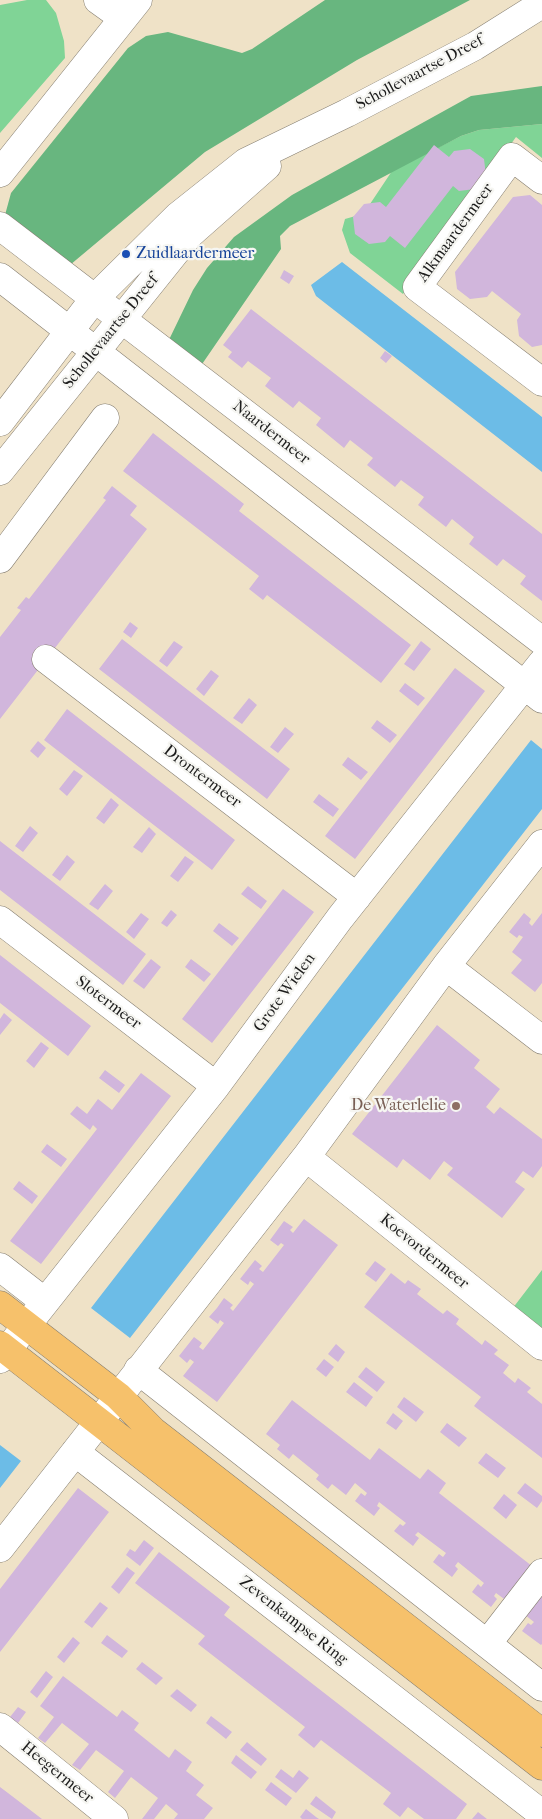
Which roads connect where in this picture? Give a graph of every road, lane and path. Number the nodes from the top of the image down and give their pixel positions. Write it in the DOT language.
graph roads {
  1 [pos="98,0"];
  2 [pos="542,4"];
  3 [pos="130,9"];
  4 [pos="296,138"];
  5 [pos="0,173"];
  6 [pos="542,180"];
  7 [pos="0,226"];
  8 [pos="0,277"];
  9 [pos="94,299"];
  10 [pos="122,319"];
  11 [pos="69,331"];
  12 [pos="95,352"];
  13 [pos="542,382"];
  14 [pos="105,418"];
  15 [pos="0,422"];
  16 [pos="0,471"];
  17 [pos="0,559"];
  18 [pos="542,641"];
  19 [pos="46,658"];
  20 [pos="542,663"];
  21 [pos="534,692"];
  22 [pos="542,844"];
  23 [pos="357,896"];
  24 [pos="0,920"];
  25 [pos="446,966"];
  26 [pos="542,1040"];
  27 [pos="216,1086"];
  28 [pos="306,1157"];
  29 [pos="0,1267"];
  30 [pos="46,1302"];
  31 [pos="0,1305"];
  32 [pos="27,1325"];
  33 [pos="542,1346"];
  34 [pos="2,1351"];
  35 [pos="138,1370"];
  36 [pos="118,1396"];
  37 [pos="99,1421"];
  38 [pos="75,1452"];
  39 [pos="0,1548"];
  40 [pos="542,1573"];
  41 [pos="487,1644"];
  42 [pos="542,1687"];
  43 [pos="0,1727"];
  44 [pos="542,1733"];
  45 [pos="542,1766"];
  46 [pos="542,1814"];
  47 [pos="114,1819"];
  1 -- 3 [label="street"];
  2 -- 4 [label="street, Schollevaartse Dreef"];
  3 -- 5 [label="street"];
  4 -- 9 [label="street, Schollevaartse Dreef"];
  4 -- 10 [label="street, Schollevaartse Dreef"];
  6 -- 13 [label="street, Alkmaardermeer"];
  7 -- 9 [label="street, Naardermeer"];
  8 -- 11 [label="street"];
  9 -- 10 [label="street, Naardermeer"];
  9 -- 11 [label="street, Schollevaartse Dreef"];
  10 -- 12 [label="street, Schollevaartse Dreef"];
  10 -- 18 [label="street, Naardermeer"];
  11 -- 12 [label="street"];
  11 -- 15 [label="street, Schollevaartse Dreef"];
  12 -- 16 [label="street, Schollevaartse Dreef"];
  12 -- 21 [label="street"];
  14 -- 17 [label="street"];
  19 -- 23 [label="street, Drontermeer"];
  20 -- 21 [label="street"];
  21 -- 23 [label="street, Grote Wielen"];
  22 -- 25 [label="street"];
  23 -- 27 [label="street, Grote Wielen"];
  24 -- 27 [label="street, Slotermeer"];
  25 -- 26 [label="street"];
  25 -- 28 [label="street"];
  27 -- 30 [label="street, Grote Wielen"];
  28 -- 33 [label="street, Koevordermeer"];
  28 -- 35 [label="street"];
  29 -- 30 [label="street"];
  30 -- 32 [label="street"];
  31 -- 32 [label="main road"];
  32 -- 34 [label="street"];
  32 -- 36 [label="main road"];
  34 -- 37 [label="main road"];
  35 -- 36 [label="street"];
  35 -- 41 [label="street"];
  36 -- 37 [label="street"];
  36 -- 44 [label="main road"];
  37 -- 38 [label="street"];
  37 -- 45 [label="main road"];
  38 -- 39 [label="street"];
  38 -- 46 [label="street, Zevenkampse Ring"];
  40 -- 41 [label="street"];
  41 -- 42 [label="street"];
  43 -- 47 [label="street, Heegermeer"];
}
